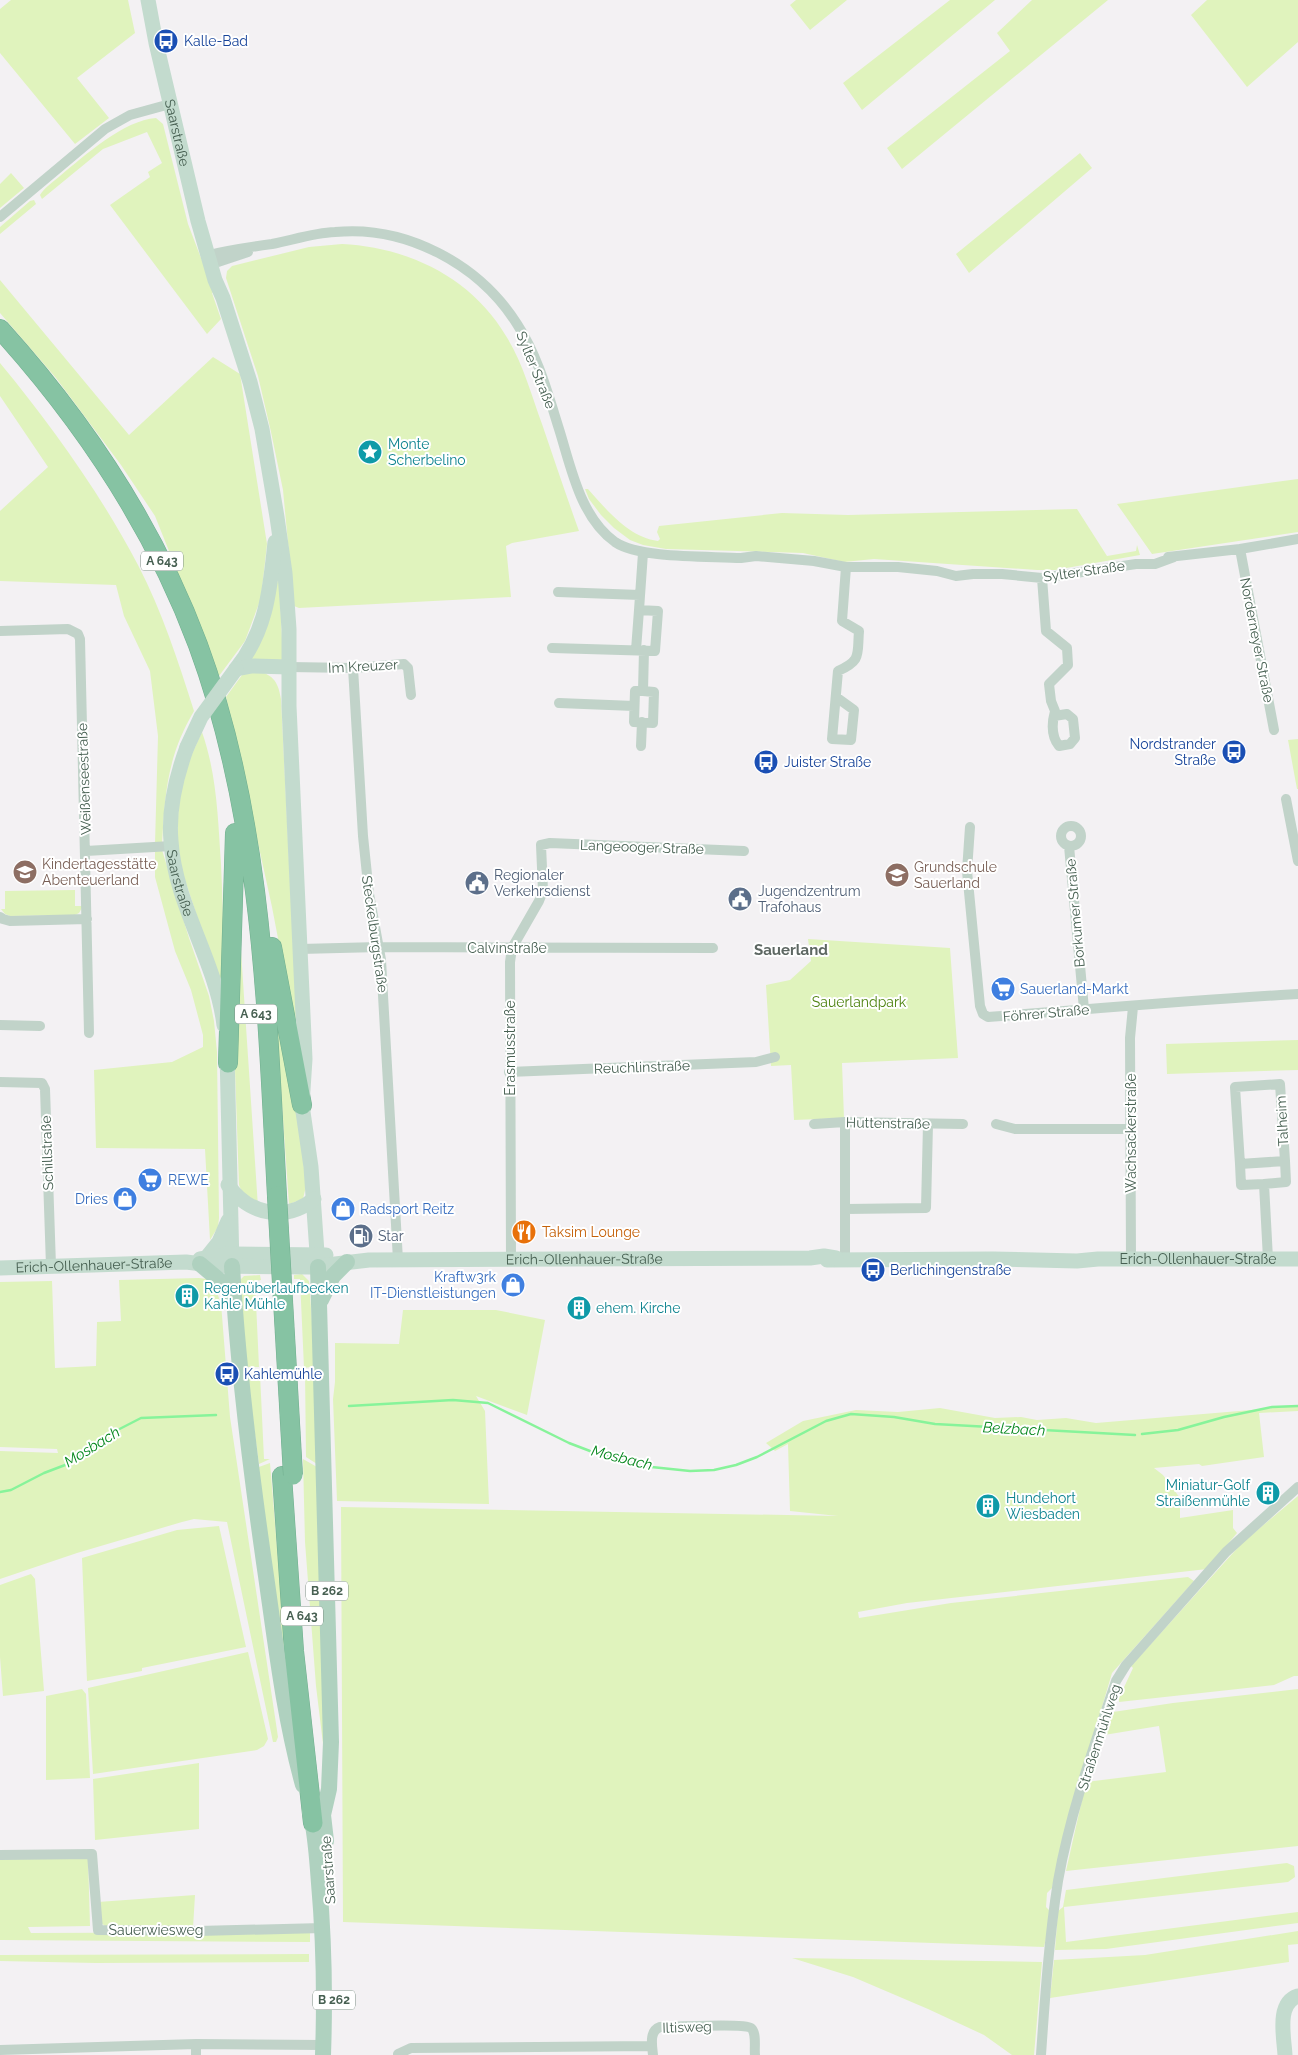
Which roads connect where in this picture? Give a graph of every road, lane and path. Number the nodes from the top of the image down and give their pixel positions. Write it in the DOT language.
graph roads {
  1 [pos="148,0"];
  2 [pos="170,104"];
  3 [pos="0,216"];
  4 [pos="210,260"];
  5 [pos="0,329"];
  6 [pos="0,345"];
  7 [pos="277,517"];
  8 [pos="1298,538"];
  9 [pos="1240,549"];
  10 [pos="643,553"];
  11 [pos="846,567"];
  12 [pos="1042,578"];
  13 [pos="558,592"];
  14 [pos="640,594"];
  15 [pos="639,610"];
  16 [pos="0,631"];
  17 [pos="552,648"];
  18 [pos="640,650"];
  19 [pos="269,666"];
  20 [pos="289,667"];
  21 [pos="353,668"];
  22 [pos="236,669"];
  23 [pos="643,691"];
  24 [pos="411,695"];
  25 [pos="836,697"];
  26 [pos="559,703"];
  27 [pos="289,706"];
  28 [pos="634,706"];
  29 [pos="1054,716"];
  30 [pos="642,722"];
  31 [pos="1274,730"];
  32 [pos="641,746"];
  33 [pos="1286,799"];
  34 [pos="970,827"];
  35 [pos="235,833"];
  36 [pos="1295,834"];
  37 [pos="541,845"];
  38 [pos="171,846"];
  39 [pos="1069,846"];
  40 [pos="86,851"];
  41 [pos="744,851"];
  42 [pos="1298,862"];
  43 [pos="254,883"];
  44 [pos="1,919"];
  45 [pos="87,920"];
  46 [pos="379,948"];
  47 [pos="512,948"];
  48 [pos="713,948"];
  49 [pos="300,949"];
  50 [pos="1298,994"];
  51 [pos="1133,1007"];
  52 [pos="1084,1009"];
  53 [pos="0,1025"];
  54 [pos="40,1026"];
  55 [pos="89,1033"];
  56 [pos="775,1057"];
  57 [pos="228,1063"];
  58 [pos="509,1072"];
  59 [pos="0,1082"];
  60 [pos="302,1106"];
  61 [pos="845,1122"];
  62 [pos="814,1124"];
  63 [pos="928,1124"];
  64 [pos="962,1124"];
  65 [pos="996,1124"];
  66 [pos="1130,1129"];
  67 [pos="1285,1161"];
  68 [pos="1240,1164"];
  69 [pos="1264,1184"];
  70 [pos="228,1185"];
  71 [pos="272,1197"];
  72 [pos="314,1199"];
  73 [pos="846,1209"];
  74 [pos="229,1217"];
  75 [pos="841,1258"];
  76 [pos="511,1259"];
  77 [pos="1131,1259"];
  78 [pos="1268,1259"];
  79 [pos="1298,1259"];
  80 [pos="232,1260"];
  81 [pos="398,1260"];
  82 [pos="198,1261"];
  83 [pos="318,1261"];
  84 [pos="353,1261"];
  85 [pos="51,1266"];
  86 [pos="0,1268"];
  87 [pos="234,1298"];
  88 [pos="320,1310"];
  89 [pos="287,1476"];
  90 [pos="1298,1487"];
  91 [pos="299,1706"];
  92 [pos="318,1757"];
  93 [pos="318,1819"];
  94 [pos="0,1855"];
  95 [pos="327,1927"];
  96 [pos="1298,1996"];
  97 [pos="196,2044"];
  98 [pos="0,2050"];
  99 [pos="483,2051"];
  100 [pos="652,2051"];
  101 [pos="327,2052"];
  102 [pos="398,2054"];
  103 [pos="196,2055"];
  104 [pos="754,2055"];
  105 [pos="1041,2055"];
  106 [pos="1284,2055"];
  1 -- 2 [label="main road, Saarstraße"];
  2 -- 3 [label="street"];
  2 -- 4 [label="main road, Saarstraße"];
  4 -- 7 [label="main road, Saarstraße"];
  4 -- 10 [label="street, Sylter Straße"];
  5 -- 43 [label="highway, A 643"];
  6 -- 35 [label="highway, A 643"];
  7 -- 20 [label="main road, Saarstraße"];
  7 -- 22 [label="main road, Saarstraße"];
  8 -- 9 [label="street, Sylter Straße"];
  9 -- 12 [label="street, Sylter Straße"];
  9 -- 31 [label="street, Norderneyer Straße"];
  10 -- 11 [label="street, Sylter Straße"];
  10 -- 14 [label="street"];
  11 -- 12 [label="street, Sylter Straße"];
  11 -- 25 [label="street"];
  12 -- 29 [label="street"];
  13 -- 14 [label="street"];
  14 -- 15 [label="street"];
  15 -- 18 [label="street"];
  15 -- 18 [label="street"];
  16 -- 40 [label="street, Weißenseestraße"];
  17 -- 18 [label="street"];
  18 -- 23 [label="street"];
  19 -- 20 [label="main road"];
  19 -- 22 [label="main road"];
  19 -- 27 [label="main road"];
  20 -- 21 [label="street, Im Kreuzer"];
  20 -- 27 [label="main road, Saarstraße"];
  21 -- 24 [label="street, Im Kreuzer"];
  21 -- 46 [label="street, Steckelburgstraße"];
  22 -- 38 [label="main road, Saarstraße, bridge"];
  23 -- 28 [label="street"];
  23 -- 30 [label="street"];
  26 -- 28 [label="street"];
  27 -- 49 [label="main road, Saarstraße"];
  28 -- 30 [label="street"];
  30 -- 32 [label="street"];
  33 -- 36 [label="street"];
  34 -- 52 [label="street, Föhrer Straße"];
  35 -- 57 [label="highway"];
  35 -- 71 [label="highway, A 643"];
  36 -- 42 [label="street"];
  37 -- 41 [label="street, Langeooger Straße"];
  37 -- 47 [label="street, Erasmusstraße"];
  38 -- 40 [label="street"];
  38 -- 57 [label="main road, Saarstraße"];
  39 -- 52 [label="street, Borkumer Straße"];
  40 -- 45 [label="street, Weißenseestraße"];
  43 -- 60 [label="highway"];
  43 -- 71 [label="highway, A 643"];
  44 -- 45 [label="street"];
  45 -- 55 [label="street, Weißenseestraße"];
  46 -- 47 [label="street, Calvinstraße"];
  46 -- 49 [label="street, Calvinstraße"];
  46 -- 81 [label="street, Steckelburgstraße"];
  47 -- 48 [label="street, Calvinstraße"];
  47 -- 58 [label="street, Erasmusstraße"];
  49 -- 60 [label="main road, Saarstraße"];
  50 -- 51 [label="street, Föhrer Straße"];
  51 -- 52 [label="street, Föhrer Straße"];
  51 -- 66 [label="street, Wachsackerstraße"];
  53 -- 54 [label="street"];
  56 -- 58 [label="street, Reuchlinstraße"];
  57 -- 70 [label="main road, Saarstraße"];
  58 -- 76 [label="street, Erasmusstraße"];
  59 -- 85 [label="street, Schillstraße"];
  60 -- 72 [label="main road, Saarstraße"];
  61 -- 62 [label="street, Huttenstraße"];
  61 -- 63 [label="street, Huttenstraße"];
  61 -- 73 [label="street"];
  63 -- 64 [label="street, Huttenstraße"];
  63 -- 73 [label="street"];
  65 -- 66 [label="street"];
  66 -- 77 [label="street, Wachsackerstraße"];
  67 -- 68 [label="street, Talheim"];
  67 -- 68 [label="street, Talheim"];
  67 -- 69 [label="street, Talheim"];
  68 -- 69 [label="street, Talheim"];
  69 -- 78 [label="street"];
  70 -- 72 [label="main road"];
  70 -- 74 [label="main road, Saarstraße"];
  71 -- 89 [label="highway, A 643, bridge"];
  72 -- 83 [label="main road, Saarstraße"];
  73 -- 75 [label="street"];
  74 -- 80 [label="main road, Saarstraße"];
  74 -- 82 [label="main road"];
  75 -- 76 [label="main road, Erich-Ollenhauer-Straße"];
  75 -- 77 [label="main road, Erich-Ollenhauer-Straße"];
  76 -- 81 [label="main road, Erich-Ollenhauer-Straße"];
  77 -- 78 [label="main road, Erich-Ollenhauer-Straße"];
  78 -- 79 [label="main road, Erich-Ollenhauer-Straße"];
  80 -- 82 [label="main road, Erich-Ollenhauer-Straße"];
  80 -- 83 [label="main road, Erich-Ollenhauer-Straße"];
  80 -- 87 [label="main road, B 262"];
  81 -- 84 [label="main road, Erich-Ollenhauer-Straße"];
  82 -- 85 [label="main road, Erich-Ollenhauer-Straße"];
  82 -- 87 [label="main road"];
  83 -- 84 [label="main road, Erich-Ollenhauer-Straße"];
  83 -- 88 [label="main road, B 262"];
  84 -- 88 [label="main road, B 262"];
  85 -- 86 [label="main road, Erich-Ollenhauer-Straße"];
  87 -- 93 [label="main road, B 262"];
  88 -- 93 [label="main road, B 262"];
  89 -- 91 [label="highway, A 643"];
  89 -- 92 [label="highway, A 643"];
  90 -- 105 [label="street, Straßenmühlweg"];
  91 -- 93 [label="highway, B 262"];
  92 -- 93 [label="highway, B 262"];
  93 -- 95 [label="main road, Saarstraße / B 262"];
  94 -- 95 [label="street, Sauerwiesweg"];
  95 -- 101 [label="main road, B 262"];
  96 -- 106 [label="main road"];
  97 -- 98 [label="street"];
  97 -- 101 [label="street"];
  97 -- 103 [label="street"];
  99 -- 100 [label="street, Iltisweg"];
  99 -- 102 [label="street, Iltisweg"];
  100 -- 104 [label="street, Iltisweg"];
}
